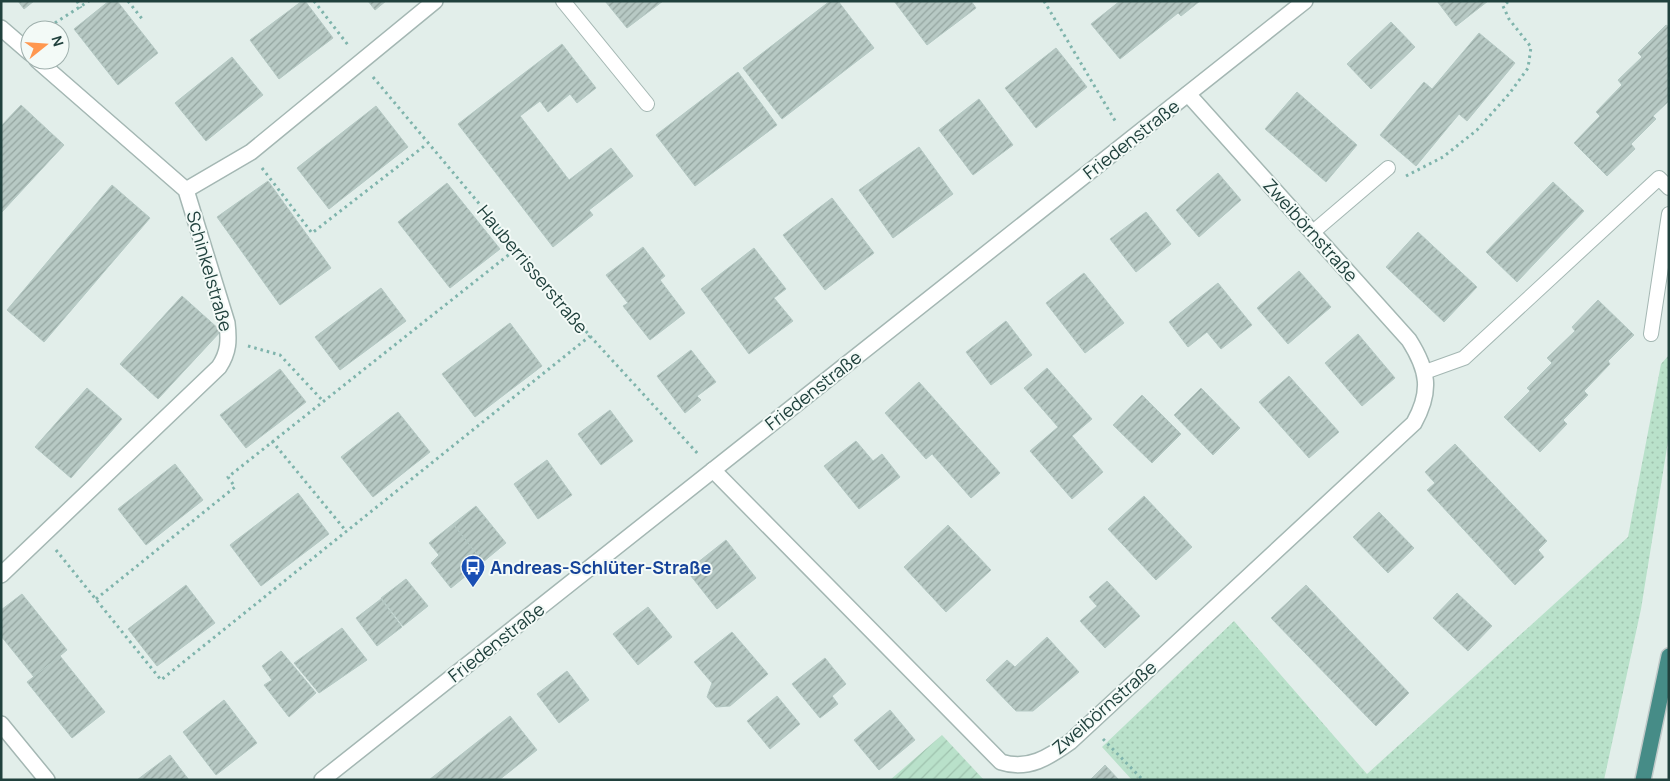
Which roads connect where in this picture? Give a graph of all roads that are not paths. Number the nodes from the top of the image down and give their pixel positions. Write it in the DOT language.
graph roads {
  1 [pos="435,1"];
  2 [pos="563,1"];
  3 [pos="1305,1"];
  4 [pos="1,28"];
  5 [pos="20,45"];
  6 [pos="49,70"];
  7 [pos="1188,94"];
  8 [pos="647,104"];
  9 [pos="1384,171"];
  10 [pos="1669,188"];
  11 [pos="186,190"];
  12 [pos="1669,214"];
  13 [pos="1313,232"];
  14 [pos="1651,334"];
  15 [pos="1425,372"];
  16 [pos="713,470"];
  17 [pos="1,575"];
  18 [pos="1669,656"];
  19 [pos="1,724"];
  20 [pos="47,780"];
  21 [pos="322,780"];
  22 [pos="1643,780"];
  1 -- 11 [label="street"];
  2 -- 8 [label="lane"];
  3 -- 7 [label="street, Friedenstraße"];
  4 -- 5 [label="street"];
  6 -- 11 [label="street, Schinkelstraße"];
  7 -- 13 [label="street, Zweibörnstraße"];
  7 -- 16 [label="street, Friedenstraße"];
  9 -- 13 [label="lane"];
  10 -- 15 [label="lane"];
  11 -- 17 [label="street, Schinkelstraße"];
  12 -- 14 [label="lane"];
  13 -- 15 [label="street, Zweibörnstraße"];
  15 -- 16 [label="street, Zweibörnstraße"];
  16 -- 21 [label="street, Friedenstraße"];
  18 -- 22 [label="highway"];
  19 -- 20 [label="street"];
}
